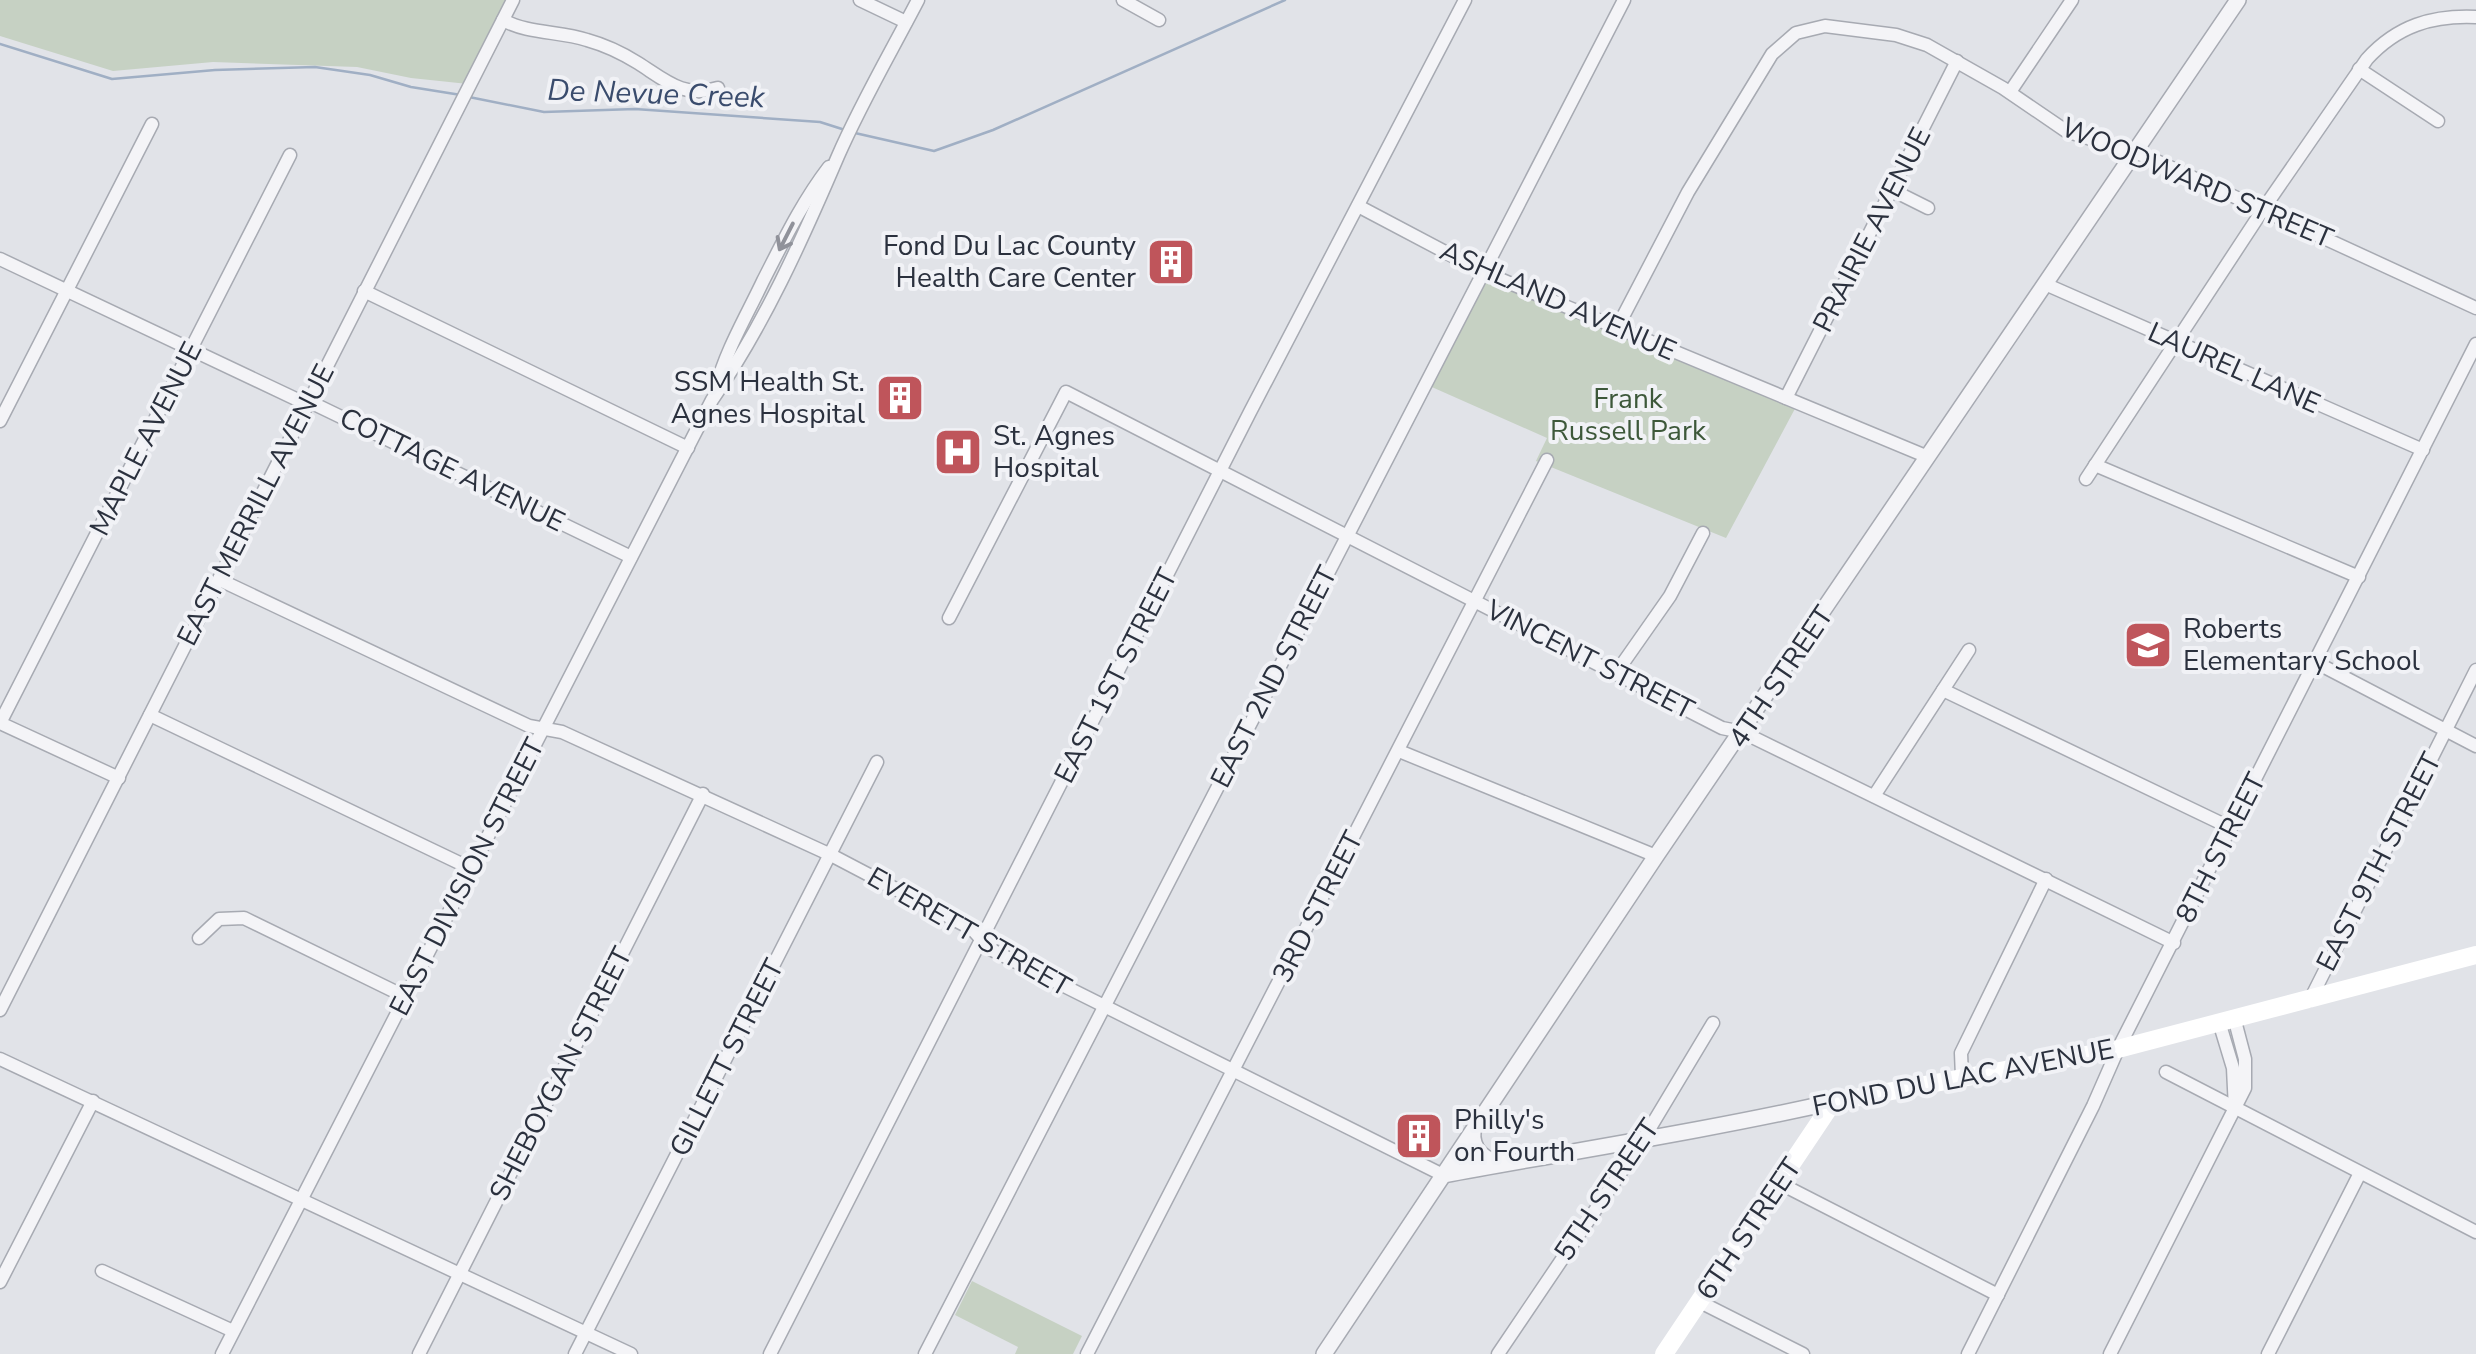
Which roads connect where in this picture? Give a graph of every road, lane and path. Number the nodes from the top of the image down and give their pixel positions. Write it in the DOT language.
graph roads {
  1 [pos="513,0"];
  2 [pos="860,0"];
  3 [pos="918,0"];
  4 [pos="1124,0"];
  5 [pos="1465,0"];
  6 [pos="1624,0"];
  7 [pos="2072,0"];
  8 [pos="2238,0"];
  9 [pos="2476,17"];
  10 [pos="503,20"];
  11 [pos="1159,20"];
  12 [pos="906,22"];
  13 [pos="1956,61"];
  14 [pos="2359,69"];
  15 [pos="718,88"];
  16 [pos="2010,92"];
  17 [pos="2438,121"];
  18 [pos="152,124"];
  19 [pos="2134,151"];
  20 [pos="290,155"];
  21 [pos="1892,190"];
  22 [pos="1358,206"];
  23 [pos="1928,208"];
  24 [pos="2264,208"];
  25 [pos="0,259"];
  26 [pos="1483,272"];
  27 [pos="2044,284"];
  28 [pos="68,291"];
  29 [pos="364,291"];
  30 [pos="2476,308"];
  31 [pos="1617,328"];
  32 [pos="2177,344"];
  33 [pos="2476,344"];
  34 [pos="192,350"];
  35 [pos="1786,398"];
  36 [pos="308,401"];
  37 [pos="0,421"];
  38 [pos="688,448"];
  39 [pos="2424,450"];
  40 [pos="1928,457"];
  41 [pos="1547,460"];
  42 [pos="2095,465"];
  43 [pos="1222,470"];
  44 [pos="2086,479"];
  45 [pos="1702,533"];
  46 [pos="1347,537"];
  47 [pos="631,556"];
  48 [pos="2359,577"];
  49 [pos="220,580"];
  50 [pos="1473,600"];
  51 [pos="949,618"];
  52 [pos="1969,650"];
  53 [pos="2316,662"];
  54 [pos="2476,670"];
  55 [pos="1616,673"];
  56 [pos="1943,690"];
  57 [pos="150,716"];
  58 [pos="0,723"];
  59 [pos="542,729"];
  60 [pos="2445,731"];
  61 [pos="1742,732"];
  62 [pos="2476,746"];
  63 [pos="1399,751"];
  64 [pos="876,762"];
  65 [pos="119,778"];
  66 [pos="703,794"];
  67 [pos="1874,796"];
  68 [pos="2231,828"];
  69 [pos="831,855"];
  70 [pos="1656,856"];
  71 [pos="472,869"];
  72 [pos="2046,880"];
  73 [pos="199,938"];
  74 [pos="982,939"];
  75 [pos="2174,943"];
  76 [pos="2476,955"];
  77 [pos="406,997"];
  78 [pos="2310,1000"];
  79 [pos="1104,1007"];
  80 [pos="0,1010"];
  81 [pos="1713,1023"];
  82 [pos="2227,1023"];
  83 [pos="2118,1049"];
  84 [pos="0,1059"];
  85 [pos="1233,1071"];
  86 [pos="2166,1072"];
  87 [pos="1962,1077"];
  88 [pos="94,1101"];
  89 [pos="1833,1102"];
  90 [pos="2234,1109"];
  91 [pos="1473,1131"];
  92 [pos="1644,1138"];
  93 [pos="1506,1164"];
  94 [pos="2360,1173"];
  95 [pos="1443,1175"];
  96 [pos="1780,1184"];
  97 [pos="302,1200"];
  98 [pos="2476,1232"];
  99 [pos="102,1271"];
  100 [pos="460,1274"];
  101 [pos="0,1282"];
  102 [pos="1998,1295"];
  103 [pos="1700,1302"];
  104 [pos="233,1331"];
  105 [pos="587,1332"];
  106 [pos="222,1354"];
  107 [pos="420,1354"];
  108 [pos="575,1354"];
  109 [pos="631,1354"];
  110 [pos="770,1354"];
  111 [pos="925,1354"];
  112 [pos="1087,1354"];
  113 [pos="1324,1354"];
  114 [pos="1498,1354"];
  115 [pos="1664,1354"];
  116 [pos="1803,1354"];
  117 [pos="1968,1354"];
  118 [pos="2110,1354"];
  119 [pos="2268,1354"];
  1 -- 10 [label="street, EAST MERRILL AVENUE"];
  2 -- 12 [label="street"];
  3 -- 12 [label="street, EAST DIVISION STREET"];
  4 -- 11 [label="street"];
  5 -- 22 [label="street, EAST 1ST STREET"];
  6 -- 26 [label="street, EAST 2ND STREET"];
  7 -- 16 [label="street"];
  8 -- 19 [label="street, 4TH STREET"];
  9 -- 14 [label="street"];
  10 -- 15 [label="street"];
  10 -- 29 [label="street, EAST MERRILL AVENUE"];
  12 -- 38 [label="street, EAST DIVISION STREET"];
  13 -- 16 [label="street, WOODWARD STREET"];
  13 -- 21 [label="street, PRAIRIE AVENUE"];
  13 -- 31 [label="street, WOODWARD STREET"];
  14 -- 17 [label="street"];
  14 -- 24 [label="street"];
  16 -- 19 [label="street, WOODWARD STREET"];
  18 -- 28 [label="street"];
  19 -- 24 [label="street, WOODWARD STREET"];
  19 -- 27 [label="street, 4TH STREET"];
  20 -- 34 [label="street, MAPLE AVENUE"];
  21 -- 23 [label="street"];
  21 -- 35 [label="street, PRAIRIE AVENUE"];
  22 -- 26 [label="street, ASHLAND AVENUE"];
  22 -- 43 [label="street, EAST 1ST STREET"];
  24 -- 30 [label="street, WOODWARD STREET"];
  24 -- 32 [label="street"];
  25 -- 28 [label="street, COTTAGE AVENUE"];
  26 -- 31 [label="street, ASHLAND AVENUE"];
  26 -- 46 [label="street, EAST 2ND STREET"];
  27 -- 32 [label="street, LAUREL LANE"];
  27 -- 40 [label="street, 4TH STREET"];
  28 -- 34 [label="street, COTTAGE AVENUE"];
  28 -- 37 [label="street"];
  29 -- 36 [label="street, EAST MERRILL AVENUE"];
  29 -- 38 [label="street"];
  31 -- 35 [label="street, ASHLAND AVENUE"];
  32 -- 39 [label="street, LAUREL LANE"];
  32 -- 42 [label="street"];
  33 -- 39 [label="street, 8TH STREET"];
  34 -- 36 [label="street, COTTAGE AVENUE"];
  34 -- 58 [label="street, MAPLE AVENUE"];
  35 -- 40 [label="street, ASHLAND AVENUE"];
  36 -- 47 [label="street, COTTAGE AVENUE"];
  36 -- 49 [label="street, EAST MERRILL AVENUE"];
  38 -- 47 [label="street, EAST DIVISION STREET"];
  39 -- 48 [label="street, 8TH STREET"];
  40 -- 61 [label="street, 4TH STREET"];
  41 -- 50 [label="street, 3RD STREET"];
  42 -- 44 [label="street"];
  42 -- 48 [label="street"];
  43 -- 46 [label="street, VINCENT STREET"];
  43 -- 51 [label="street, VINCENT STREET"];
  43 -- 74 [label="street, EAST 1ST STREET"];
  45 -- 55 [label="street"];
  46 -- 50 [label="street, VINCENT STREET"];
  46 -- 79 [label="street, EAST 2ND STREET"];
  47 -- 59 [label="street, EAST DIVISION STREET"];
  48 -- 53 [label="street, 8TH STREET"];
  49 -- 57 [label="street, EAST MERRILL AVENUE"];
  49 -- 59 [label="street, EVERETT STREET"];
  50 -- 55 [label="street, VINCENT STREET"];
  50 -- 63 [label="street, 3RD STREET"];
  52 -- 56 [label="street"];
  53 -- 60 [label="street"];
  53 -- 68 [label="street, 8TH STREET"];
  54 -- 60 [label="street, EAST 9TH STREET"];
  55 -- 61 [label="street, VINCENT STREET"];
  56 -- 67 [label="street"];
  56 -- 68 [label="street"];
  57 -- 65 [label="street, EAST MERRILL AVENUE"];
  57 -- 71 [label="street"];
  58 -- 65 [label="street"];
  59 -- 66 [label="street, EVERETT STREET"];
  59 -- 71 [label="street, EAST DIVISION STREET"];
  60 -- 62 [label="street"];
  60 -- 78 [label="street, EAST 9TH STREET"];
  61 -- 67 [label="street, VINCENT STREET"];
  61 -- 70 [label="street, 4TH STREET"];
  63 -- 70 [label="street"];
  63 -- 85 [label="street, 3RD STREET"];
  64 -- 69 [label="street, GILLETT STREET"];
  65 -- 80 [label="street, EAST MERRILL AVENUE"];
  66 -- 69 [label="street, EVERETT STREET"];
  66 -- 100 [label="street, SHEBOYGAN STREET"];
  67 -- 72 [label="street, VINCENT STREET"];
  68 -- 75 [label="street, 8TH STREET"];
  69 -- 74 [label="street, EVERETT STREET"];
  69 -- 105 [label="street, GILLETT STREET"];
  70 -- 91 [label="street, 4TH STREET"];
  71 -- 77 [label="street, EAST DIVISION STREET"];
  72 -- 75 [label="street, VINCENT STREET"];
  72 -- 87 [label="street"];
  73 -- 77 [label="street"];
  74 -- 79 [label="street, EVERETT STREET"];
  74 -- 110 [label="street, EAST 1ST STREET"];
  75 -- 83 [label="street, 8TH STREET"];
  76 -- 78 [label="main road, FOND DU LAC AVENUE"];
  77 -- 97 [label="street, EAST DIVISION STREET"];
  78 -- 82 [label="main road, FOND DU LAC AVENUE"];
  79 -- 85 [label="street, EVERETT STREET"];
  79 -- 111 [label="street, EAST 2ND STREET"];
  81 -- 92 [label="street, 5TH STREET"];
  82 -- 83 [label="main road, FOND DU LAC AVENUE"];
  82 -- 90 [label="street"];
  83 -- 87 [label="main road, FOND DU LAC AVENUE"];
  83 -- 102 [label="street, 8TH STREET"];
  84 -- 88 [label="street"];
  85 -- 95 [label="street, EVERETT STREET"];
  85 -- 112 [label="street, 3RD STREET"];
  86 -- 90 [label="street"];
  87 -- 89 [label="main road, FOND DU LAC AVENUE"];
  88 -- 97 [label="street"];
  88 -- 101 [label="street"];
  89 -- 92 [label="street, FOND DU LAC AVENUE"];
  89 -- 96 [label="main road, 6TH STREET"];
  90 -- 94 [label="street"];
  90 -- 118 [label="street"];
  91 -- 93 [label="street"];
  91 -- 95 [label="street, 4TH STREET"];
  92 -- 93 [label="street, FOND DU LAC AVENUE"];
  92 -- 114 [label="street, 5TH STREET"];
  93 -- 95 [label="street, FOND DU LAC AVENUE"];
  94 -- 98 [label="street"];
  94 -- 119 [label="street"];
  95 -- 113 [label="street, 4TH STREET"];
  96 -- 102 [label="street"];
  96 -- 103 [label="main road, 6TH STREET"];
  97 -- 100 [label="street"];
  97 -- 104 [label="street, EAST DIVISION STREET"];
  99 -- 104 [label="street"];
  100 -- 105 [label="street"];
  100 -- 107 [label="street, SHEBOYGAN STREET"];
  102 -- 117 [label="street, 8TH STREET"];
  103 -- 115 [label="main road, 6TH STREET"];
  103 -- 116 [label="street"];
  104 -- 106 [label="street, EAST DIVISION STREET"];
  105 -- 108 [label="street, GILLETT STREET"];
  105 -- 109 [label="street"];
}
